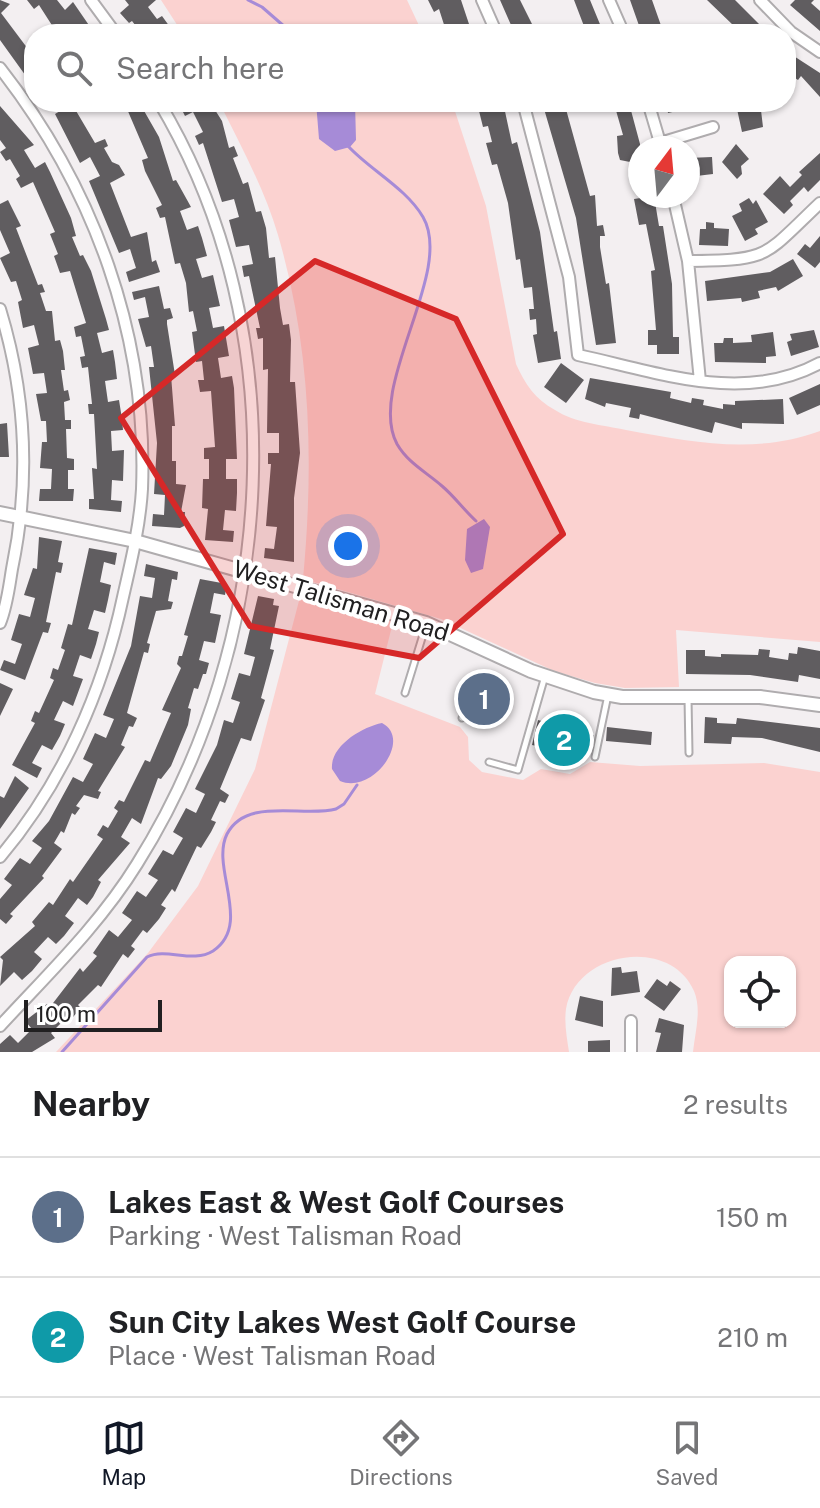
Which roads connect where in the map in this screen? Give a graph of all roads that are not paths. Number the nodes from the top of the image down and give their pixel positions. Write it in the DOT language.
graph roads {
  1 [pos="91,0"];
  2 [pos="482,0"];
  3 [pos="609,0"];
  4 [pos="760,0"];
  5 [pos="109,24"];
  6 [pos="493,24"];
  7 [pos="620,24"];
  8 [pos="783,24"];
  9 [pos="796,35"];
  10 [pos="820,52"];
  11 [pos="0,68"];
  12 [pos="24,98"];
  13 [pos="33,112"];
  14 [pos="164,112"];
  15 [pos="526,112"];
  16 [pos="651,112"];
  17 [pos="713,127"];
  18 [pos="657,136"];
  19 [pos="686,136"];
  20 [pos="820,203"];
  21 [pos="676,208"];
  22 [pos="688,261"];
  23 [pos="0,309"];
  24 [pos="820,363"];
  25 [pos="700,381"];
  26 [pos="0,513"];
  27 [pos="23,516"];
  28 [pos="135,541"];
  29 [pos="246,572"];
  30 [pos="0,623"];
  31 [pos="426,623"];
  32 [pos="545,676"];
  33 [pos="489,680"];
  34 [pos="405,693"];
  35 [pos="608,694"];
  36 [pos="688,697"];
  37 [pos="820,705"];
  38 [pos="462,718"];
  39 [pos="689,753"];
  40 [pos="595,757"];
  41 [pos="489,762"];
  42 [pos="0,857"];
  43 [pos="631,1021"];
  44 [pos="0,1026"];
  45 [pos="631,1052"];
  1 -- 5 [label="street"];
  2 -- 6 [label="street"];
  3 -- 7 [label="street"];
  4 -- 8 [label="street"];
  9 -- 10 [label="street"];
  11 -- 12 [label="street"];
  13 -- 28 [label="street"];
  14 -- 29 [label="street"];
  15 -- 25 [label="street"];
  16 -- 18 [label="street"];
  17 -- 19 [label="street"];
  20 -- 22 [label="street"];
  21 -- 22 [label="street"];
  22 -- 25 [label="street"];
  23 -- 27 [label="street"];
  24 -- 25 [label="street"];
  26 -- 27 [label="street, West Talisman Road"];
  27 -- 28 [label="street, West Talisman Road"];
  27 -- 30 [label="street"];
  28 -- 29 [label="street, West Talisman Road"];
  28 -- 42 [label="street"];
  29 -- 31 [label="street, West Talisman Road"];
  29 -- 44 [label="street"];
  31 -- 32 [label="street, West Talisman Road"];
  31 -- 34 [label="lane"];
  32 -- 35 [label="street, West Talisman Road"];
  32 -- 41 [label="lane"];
  33 -- 38 [label="lane"];
  35 -- 36 [label="street, West Talisman Road"];
  35 -- 40 [label="lane"];
  36 -- 37 [label="street, West Talisman Road"];
  36 -- 39 [label="lane"];
  43 -- 45 [label="street"];
}
